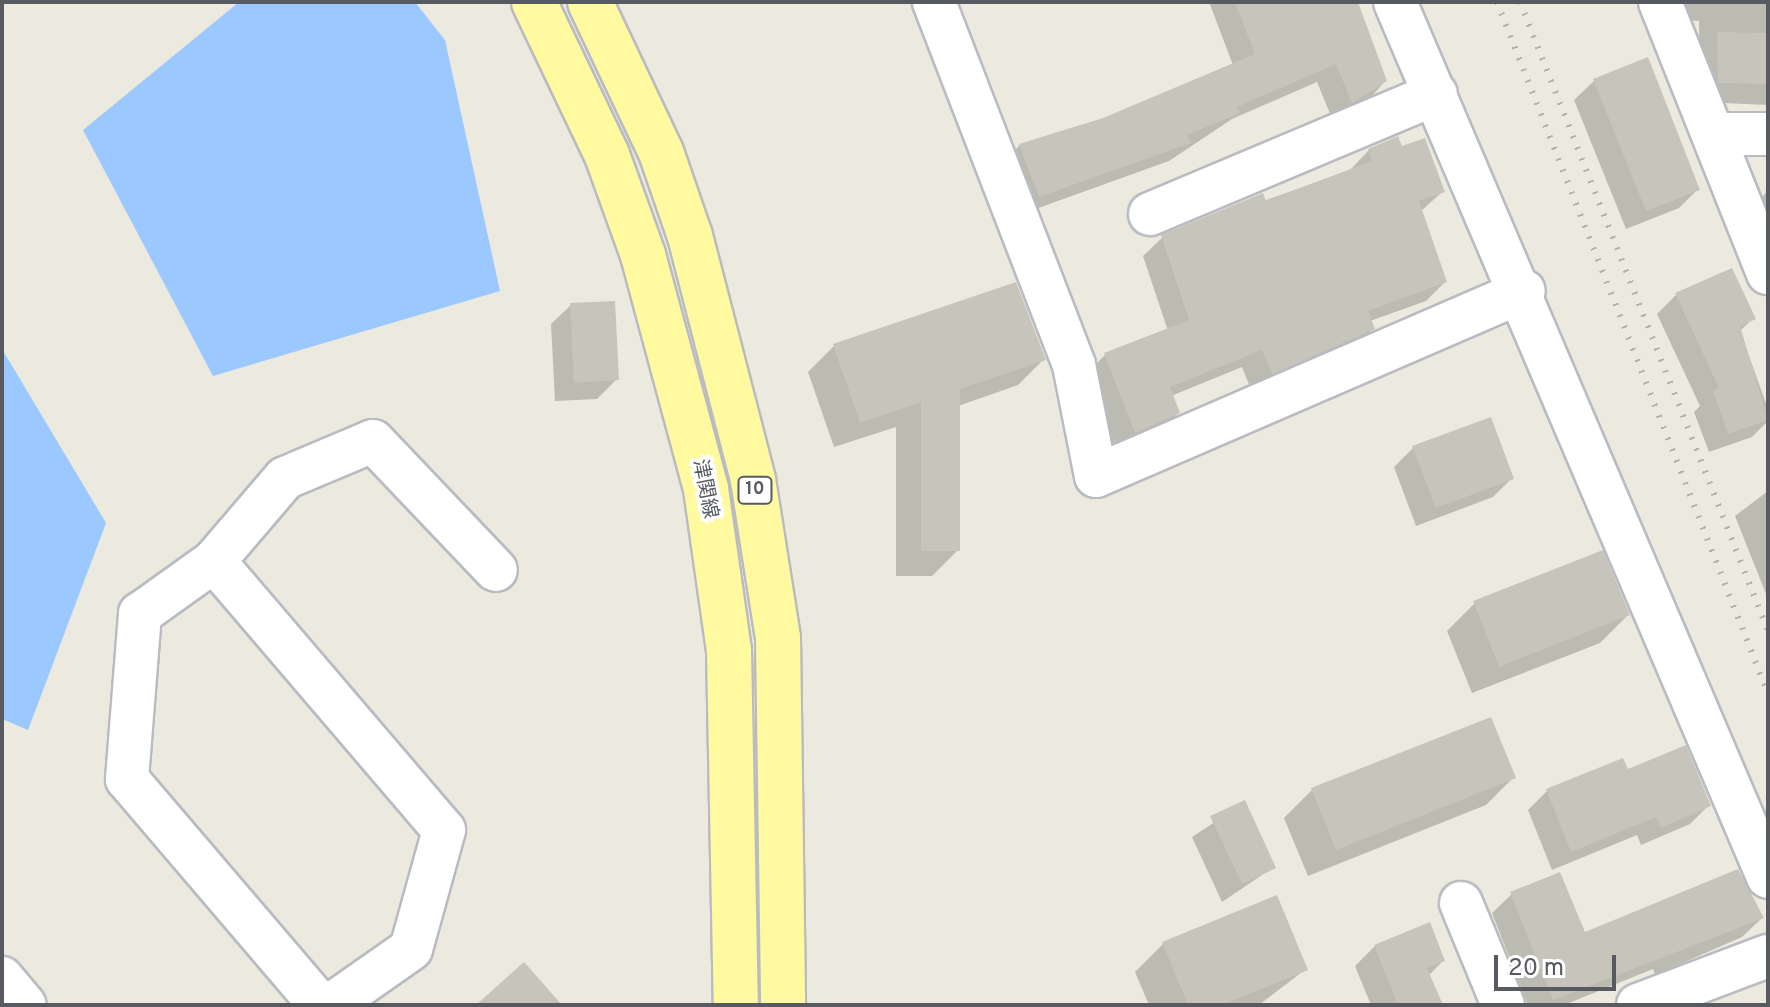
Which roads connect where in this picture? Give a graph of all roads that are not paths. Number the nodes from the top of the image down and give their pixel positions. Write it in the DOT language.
graph roads {
  1 [pos="534,2"];
  2 [pos="590,2"];
  3 [pos="934,2"];
  4 [pos="1395,2"];
  5 [pos="1660,2"];
  6 [pos="1436,94"];
  7 [pos="1714,134"];
  8 [pos="1768,134"];
  9 [pos="1150,214"];
  10 [pos="1768,273"];
  11 [pos="1524,291"];
  12 [pos="214,561"];
  13 [pos="496,570"];
  14 [pos="1768,877"];
  15 [pos="1461,903"];
  16 [pos="1768,956"];
  17 [pos="2,978"];
  18 [pos="25,1005"];
  19 [pos="320,1005"];
  20 [pos="331,1005"];
  21 [pos="736,1005"];
  22 [pos="783,1005"];
  23 [pos="1503,1005"];
  24 [pos="1638,1005"];
  1 -- 21 [label="main road, 津関線 / 10"];
  2 -- 22 [label="main road, 10"];
  3 -- 11 [label="street"];
  4 -- 6 [label="street"];
  5 -- 7 [label="street"];
  6 -- 9 [label="street"];
  6 -- 11 [label="street"];
  7 -- 8 [label="street"];
  7 -- 10 [label="street"];
  11 -- 14 [label="street"];
  12 -- 13 [label="street"];
  12 -- 19 [label="street"];
  12 -- 20 [label="street"];
  15 -- 23 [label="street"];
  16 -- 24 [label="street"];
  17 -- 18 [label="street"];
}
